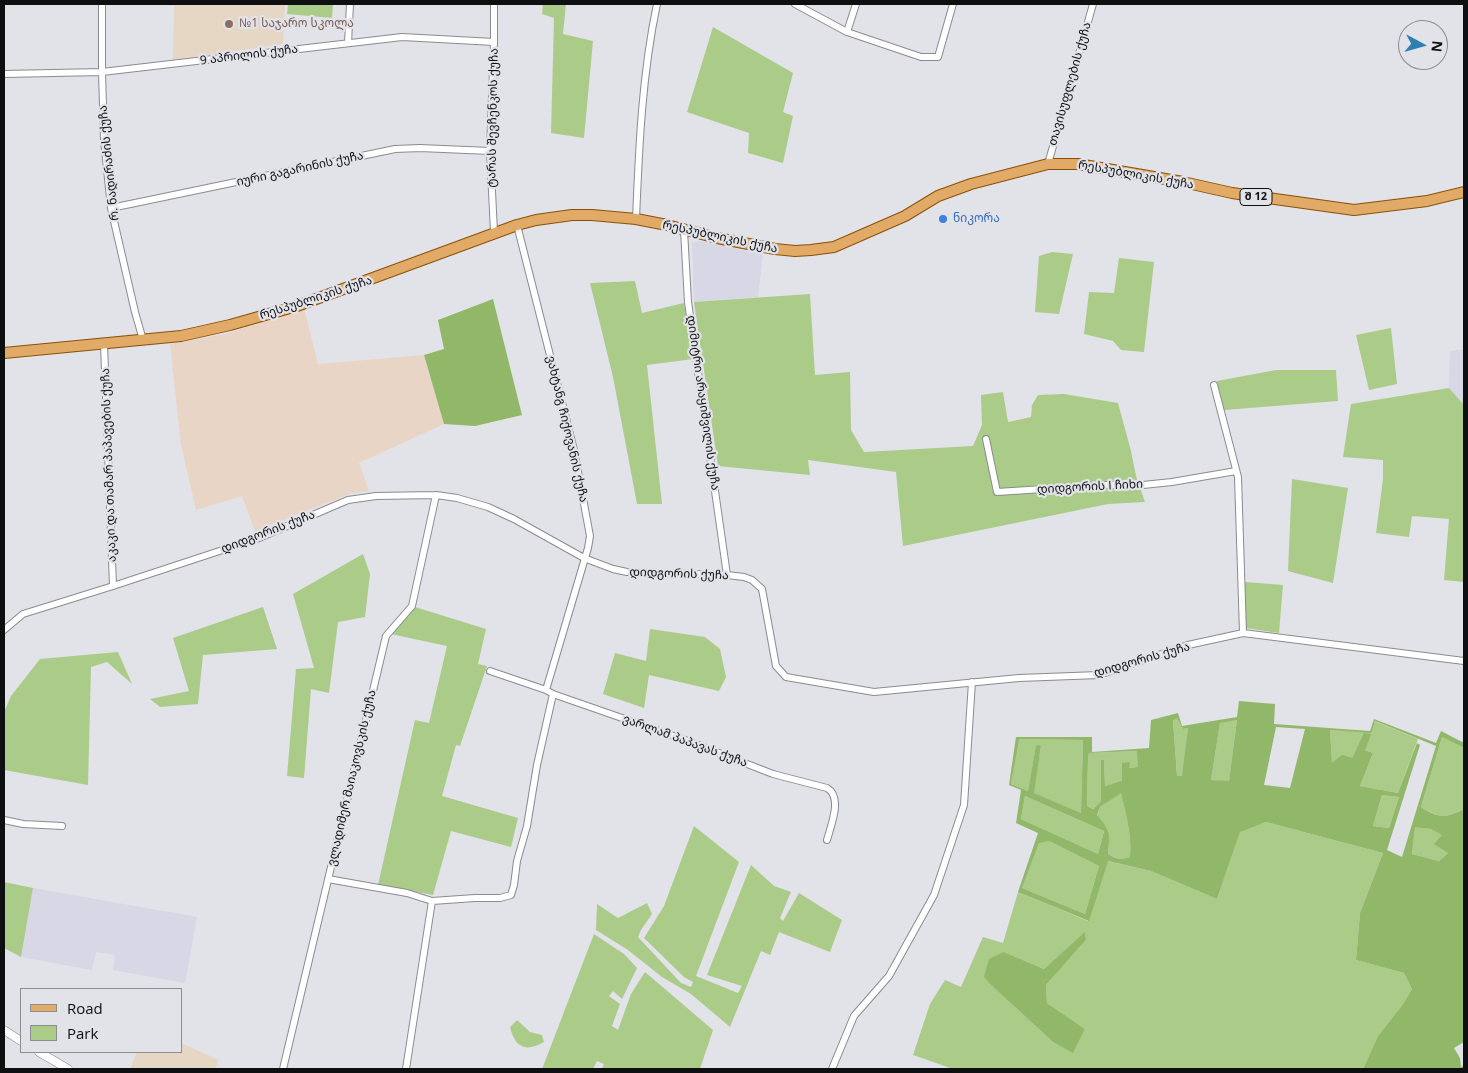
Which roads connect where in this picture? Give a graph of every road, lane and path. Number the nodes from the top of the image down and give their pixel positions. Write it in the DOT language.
graph roads {
  1 [pos="102,4"];
  2 [pos="350,4"];
  3 [pos="494,4"];
  4 [pos="657,4"];
  5 [pos="795,4"];
  6 [pos="856,4"];
  7 [pos="953,4"];
  8 [pos="1093,4"];
  9 [pos="847,32"];
  10 [pos="494,42"];
  11 [pos="348,44"];
  12 [pos="102,72"];
  13 [pos="4,74"];
  14 [pos="490,151"];
  15 [pos="1048,164"];
  16 [pos="1464,192"];
  17 [pos="112,208"];
  18 [pos="636,219"];
  19 [pos="517,225"];
  20 [pos="684,230"];
  21 [pos="494,232"];
  22 [pos="143,340"];
  23 [pos="104,344"];
  24 [pos="4,353"];
  25 [pos="1214,384"];
  26 [pos="986,439"];
  27 [pos="1236,471"];
  28 [pos="436,496"];
  29 [pos="584,558"];
  30 [pos="727,575"];
  31 [pos="114,586"];
  32 [pos="4,630"];
  33 [pos="1243,633"];
  34 [pos="1464,661"];
  35 [pos="490,671"];
  36 [pos="972,682"];
  37 [pos="546,690"];
  38 [pos="553,694"];
  39 [pos="4,820"];
  40 [pos="62,826"];
  41 [pos="827,840"];
  42 [pos="328,879"];
  43 [pos="432,901"];
  44 [pos="4,1030"];
  45 [pos="20,1040"];
  46 [pos="41,1053"];
  47 [pos="68,1069"];
  48 [pos="283,1069"];
  49 [pos="406,1069"];
  50 [pos="832,1069"];
  1 -- 12 [label="street, რ. ნადირაძის ქუჩა"];
  2 -- 11 [label="street"];
  3 -- 10 [label="street, ტარას შევჩენკოს ქუჩა"];
  4 -- 18 [label="street"];
  5 -- 9 [label="street"];
  6 -- 9 [label="street"];
  7 -- 9 [label="street"];
  8 -- 15 [label="street, თავისუფლების ქუჩა"];
  10 -- 11 [label="street, 9 აპრილის ქუჩა"];
  10 -- 14 [label="street, ტარას შევჩენკოს ქუჩა"];
  11 -- 12 [label="street, 9 აპრილის ქუჩა"];
  12 -- 13 [label="street, 9 აპრილის ქუჩა"];
  12 -- 17 [label="street, რ. ნადირაძის ქუჩა"];
  14 -- 17 [label="street, იური გაგარინის ქუჩა"];
  14 -- 21 [label="street, ტარას შევჩენკოს ქუჩა"];
  15 -- 16 [label="main road, რესპუბლიკის ქუჩა / შ 12"];
  15 -- 20 [label="main road, რესპუბლიკის ქუჩა"];
  17 -- 22 [label="street, რ. ნადირაძის ქუჩა"];
  18 -- 19 [label="main road, რესპუბლიკის ქუჩა"];
  18 -- 20 [label="main road, რესპუბლიკის ქუჩა"];
  19 -- 21 [label="main road, რესპუბლიკის ქუჩა"];
  19 -- 29 [label="street, ვახტანგ ჩიქოვანის ქუჩა"];
  20 -- 30 [label="street, დიმიტრი არაყიშვილის ქუჩა"];
  21 -- 22 [label="main road, რესპუბლიკის ქუჩა"];
  22 -- 23 [label="main road, რესპუბლიკის ქუჩა"];
  23 -- 24 [label="main road, რესპუბლიკის ქუჩა"];
  23 -- 31 [label="street, აკაკი და თამარ პაპავების ქუჩა"];
  25 -- 27 [label="street"];
  26 -- 27 [label="street, დიდგორის I ჩიხი"];
  27 -- 33 [label="street"];
  28 -- 29 [label="street, დიდგორის ქუჩა"];
  28 -- 31 [label="street, დიდგორის ქუჩა"];
  28 -- 42 [label="street, ვლადიმერ მაიაკოვსკის ქუჩა"];
  29 -- 30 [label="street, დიდგორის ქუჩა"];
  29 -- 37 [label="street, ვახტანგ ჩიქოვანის ქუჩა"];
  30 -- 36 [label="street, დიდგორის ქუჩა"];
  31 -- 32 [label="street, დიდგორის ქუჩა"];
  33 -- 34 [label="street, დიდგორის ქუჩა"];
  33 -- 36 [label="street, დიდგორის ქუჩა"];
  35 -- 37 [label="street, ვარლამ პაპავას ქუჩა"];
  36 -- 50 [label="street"];
  37 -- 38 [label="street, ვარლამ პაპავას ქუჩა"];
  38 -- 41 [label="street, ვარლამ პაპავას ქუჩა"];
  38 -- 43 [label="street"];
  39 -- 40 [label="street"];
  42 -- 43 [label="street"];
  42 -- 48 [label="street, ვლადიმერ მაიაკოვსკის ქუჩა"];
  43 -- 49 [label="street"];
  44 -- 45 [label="street"];
  46 -- 47 [label="street"];
}
